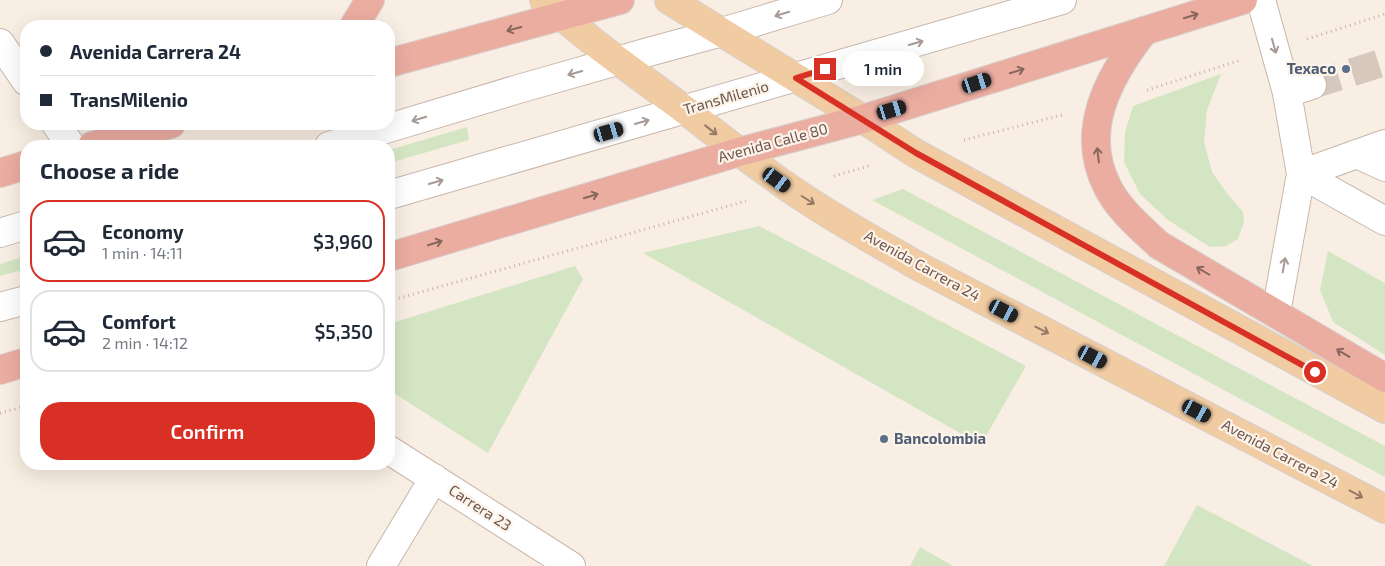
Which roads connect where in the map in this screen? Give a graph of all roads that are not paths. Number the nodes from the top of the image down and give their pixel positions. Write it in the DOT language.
graph roads {
  1 [pos="370,0"];
  2 [pos="620,0"];
  3 [pos="669,0"];
  4 [pos="828,0"];
  5 [pos="1062,0"];
  6 [pos="1243,0"];
  7 [pos="1261,0"];
  8 [pos="553,8"];
  9 [pos="358,20"];
  10 [pos="1144,30"];
  11 [pos="722,32"];
  12 [pos="0,43"];
  13 [pos="395,61"];
  14 [pos="618,61"];
  15 [pos="20,72"];
  16 [pos="796,78"];
  17 [pos="685,110"];
  18 [pos="863,119"];
  19 [pos="395,127"];
  20 [pos="149,130"];
  21 [pos="383,130"];
  22 [pos="114,140"];
  23 [pos="349,140"];
  24 [pos="1385,144"];
  25 [pos="739,152"];
  26 [pos="1357,154"];
  27 [pos="20,167"];
  28 [pos="1385,168"];
  29 [pos="0,172"];
  30 [pos="1302,174"];
  31 [pos="395,193"];
  32 [pos="1385,221"];
  33 [pos="395,255"];
  34 [pos="20,302"];
  35 [pos="0,307"];
  36 [pos="1276,313"];
  37 [pos="20,364"];
  38 [pos="0,370"];
  39 [pos="1385,378"];
  40 [pos="1385,409"];
  41 [pos="395,454"];
  42 [pos="434,478"];
  43 [pos="1385,509"];
  44 [pos="380,566"];
  45 [pos="571,566"];
  1 -- 9 [label="highway"];
  2 -- 8 [label="highway"];
  3 -- 11 [label="main road"];
  4 -- 11 [label="street, one-way"];
  16 -- 5 [label="street, TransMilenio, one-way"];
  10 -- 6 [label="highway, Avenida Calle 80, one-way"];
  7 -- 30 [label="street, one-way"];
  8 -- 13 [label="highway, one-way"];
  8 -- 14 [label="main road, Avenida Carrera 24"];
  18 -- 10 [label="highway, Avenida Calle 80, one-way"];
  36 -- 10 [label="highway, one-way"];
  11 -- 14 [label="street"];
  11 -- 16 [label="main road"];
  12 -- 15 [label="street"];
  14 -- 17 [label="main road, Avenida Carrera 24"];
  14 -- 19 [label="street, one-way"];
  16 -- 17 [label="street, TransMilenio"];
  16 -- 18 [label="main road"];
  17 -- 25 [label="main road, Avenida Carrera 24, one-way"];
  31 -- 17 [label="street, TransMilenio, one-way"];
  18 -- 25 [label="highway, Avenida Calle 80"];
  18 -- 40 [label="main road"];
  20 -- 22 [label="highway"];
  21 -- 23 [label="street, one-way"];
  24 -- 26 [label="street"];
  33 -- 25 [label="highway, Avenida Calle 80, one-way"];
  25 -- 43 [label="main road, Avenida Carrera 24, one-way"];
  26 -- 28 [label="street"];
  26 -- 30 [label="street"];
  27 -- 29 [label="highway"];
  30 -- 32 [label="street"];
  36 -- 30 [label="street, one-way"];
  34 -- 35 [label="street"];
  39 -- 36 [label="highway, one-way"];
  37 -- 38 [label="highway"];
  41 -- 42 [label="street, Carrera 23"];
  42 -- 44 [label="street"];
  42 -- 45 [label="street, Carrera 23"];
}
